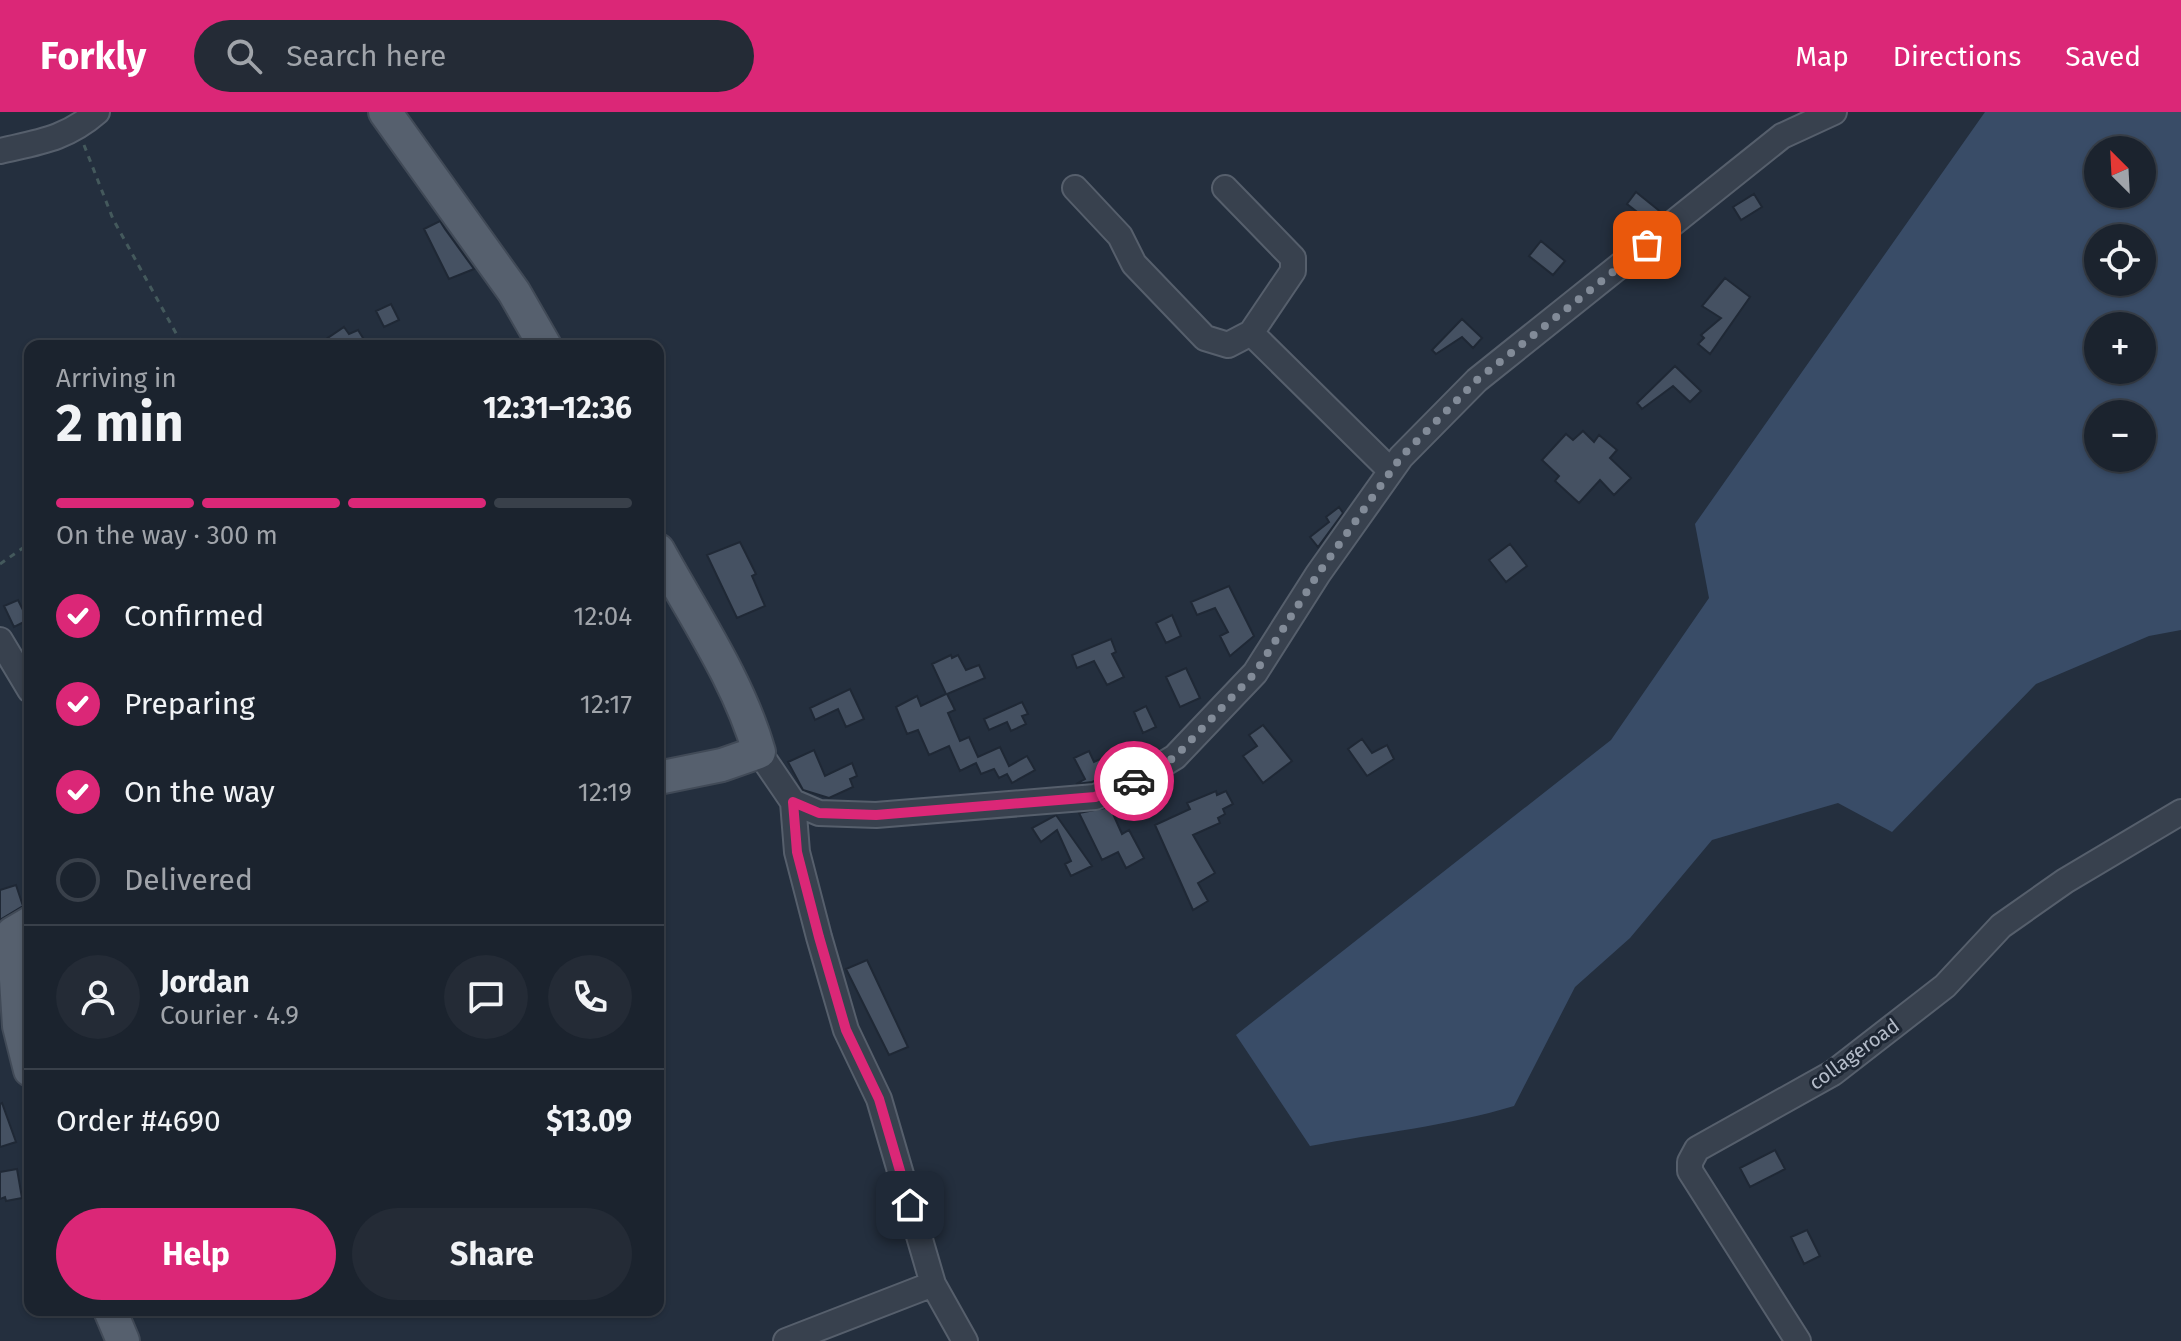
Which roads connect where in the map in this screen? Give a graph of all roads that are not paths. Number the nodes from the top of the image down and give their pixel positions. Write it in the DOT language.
graph roads {
  1 [pos="97,112"];
  2 [pos="385,112"];
  3 [pos="1834,112"];
  4 [pos="0,151"];
  5 [pos="1075,188"];
  6 [pos="1225,188"];
  7 [pos="1251,333"];
  8 [pos="542,340"];
  9 [pos="1391,471"];
  10 [pos="664,561"];
  11 [pos="0,640"];
  12 [pos="24,680"];
  13 [pos="759,752"];
  14 [pos="664,777"];
  15 [pos="793,802"];
  16 [pos="2181,812"];
  17 [pos="24,927"];
  18 [pos="24,1046"];
  19 [pos="933,1284"];
  20 [pos="113,1316"];
  21 [pos="123,1341"];
  22 [pos="786,1341"];
  23 [pos="965,1341"];
  24 [pos="1798,1341"];
  1 -- 4 [label="street"];
  2 -- 8 [label="main road"];
  3 -- 9 [label="street"];
  5 -- 7 [label="street"];
  6 -- 7 [label="street"];
  7 -- 9 [label="street"];
  9 -- 15 [label="street"];
  10 -- 13 [label="main road"];
  11 -- 12 [label="street"];
  13 -- 14 [label="main road"];
  13 -- 15 [label="street"];
  15 -- 19 [label="street"];
  16 -- 24 [label="street, collageroad"];
  17 -- 18 [label="main road"];
  19 -- 22 [label="street"];
  19 -- 23 [label="street"];
  20 -- 21 [label="main road"];
}
